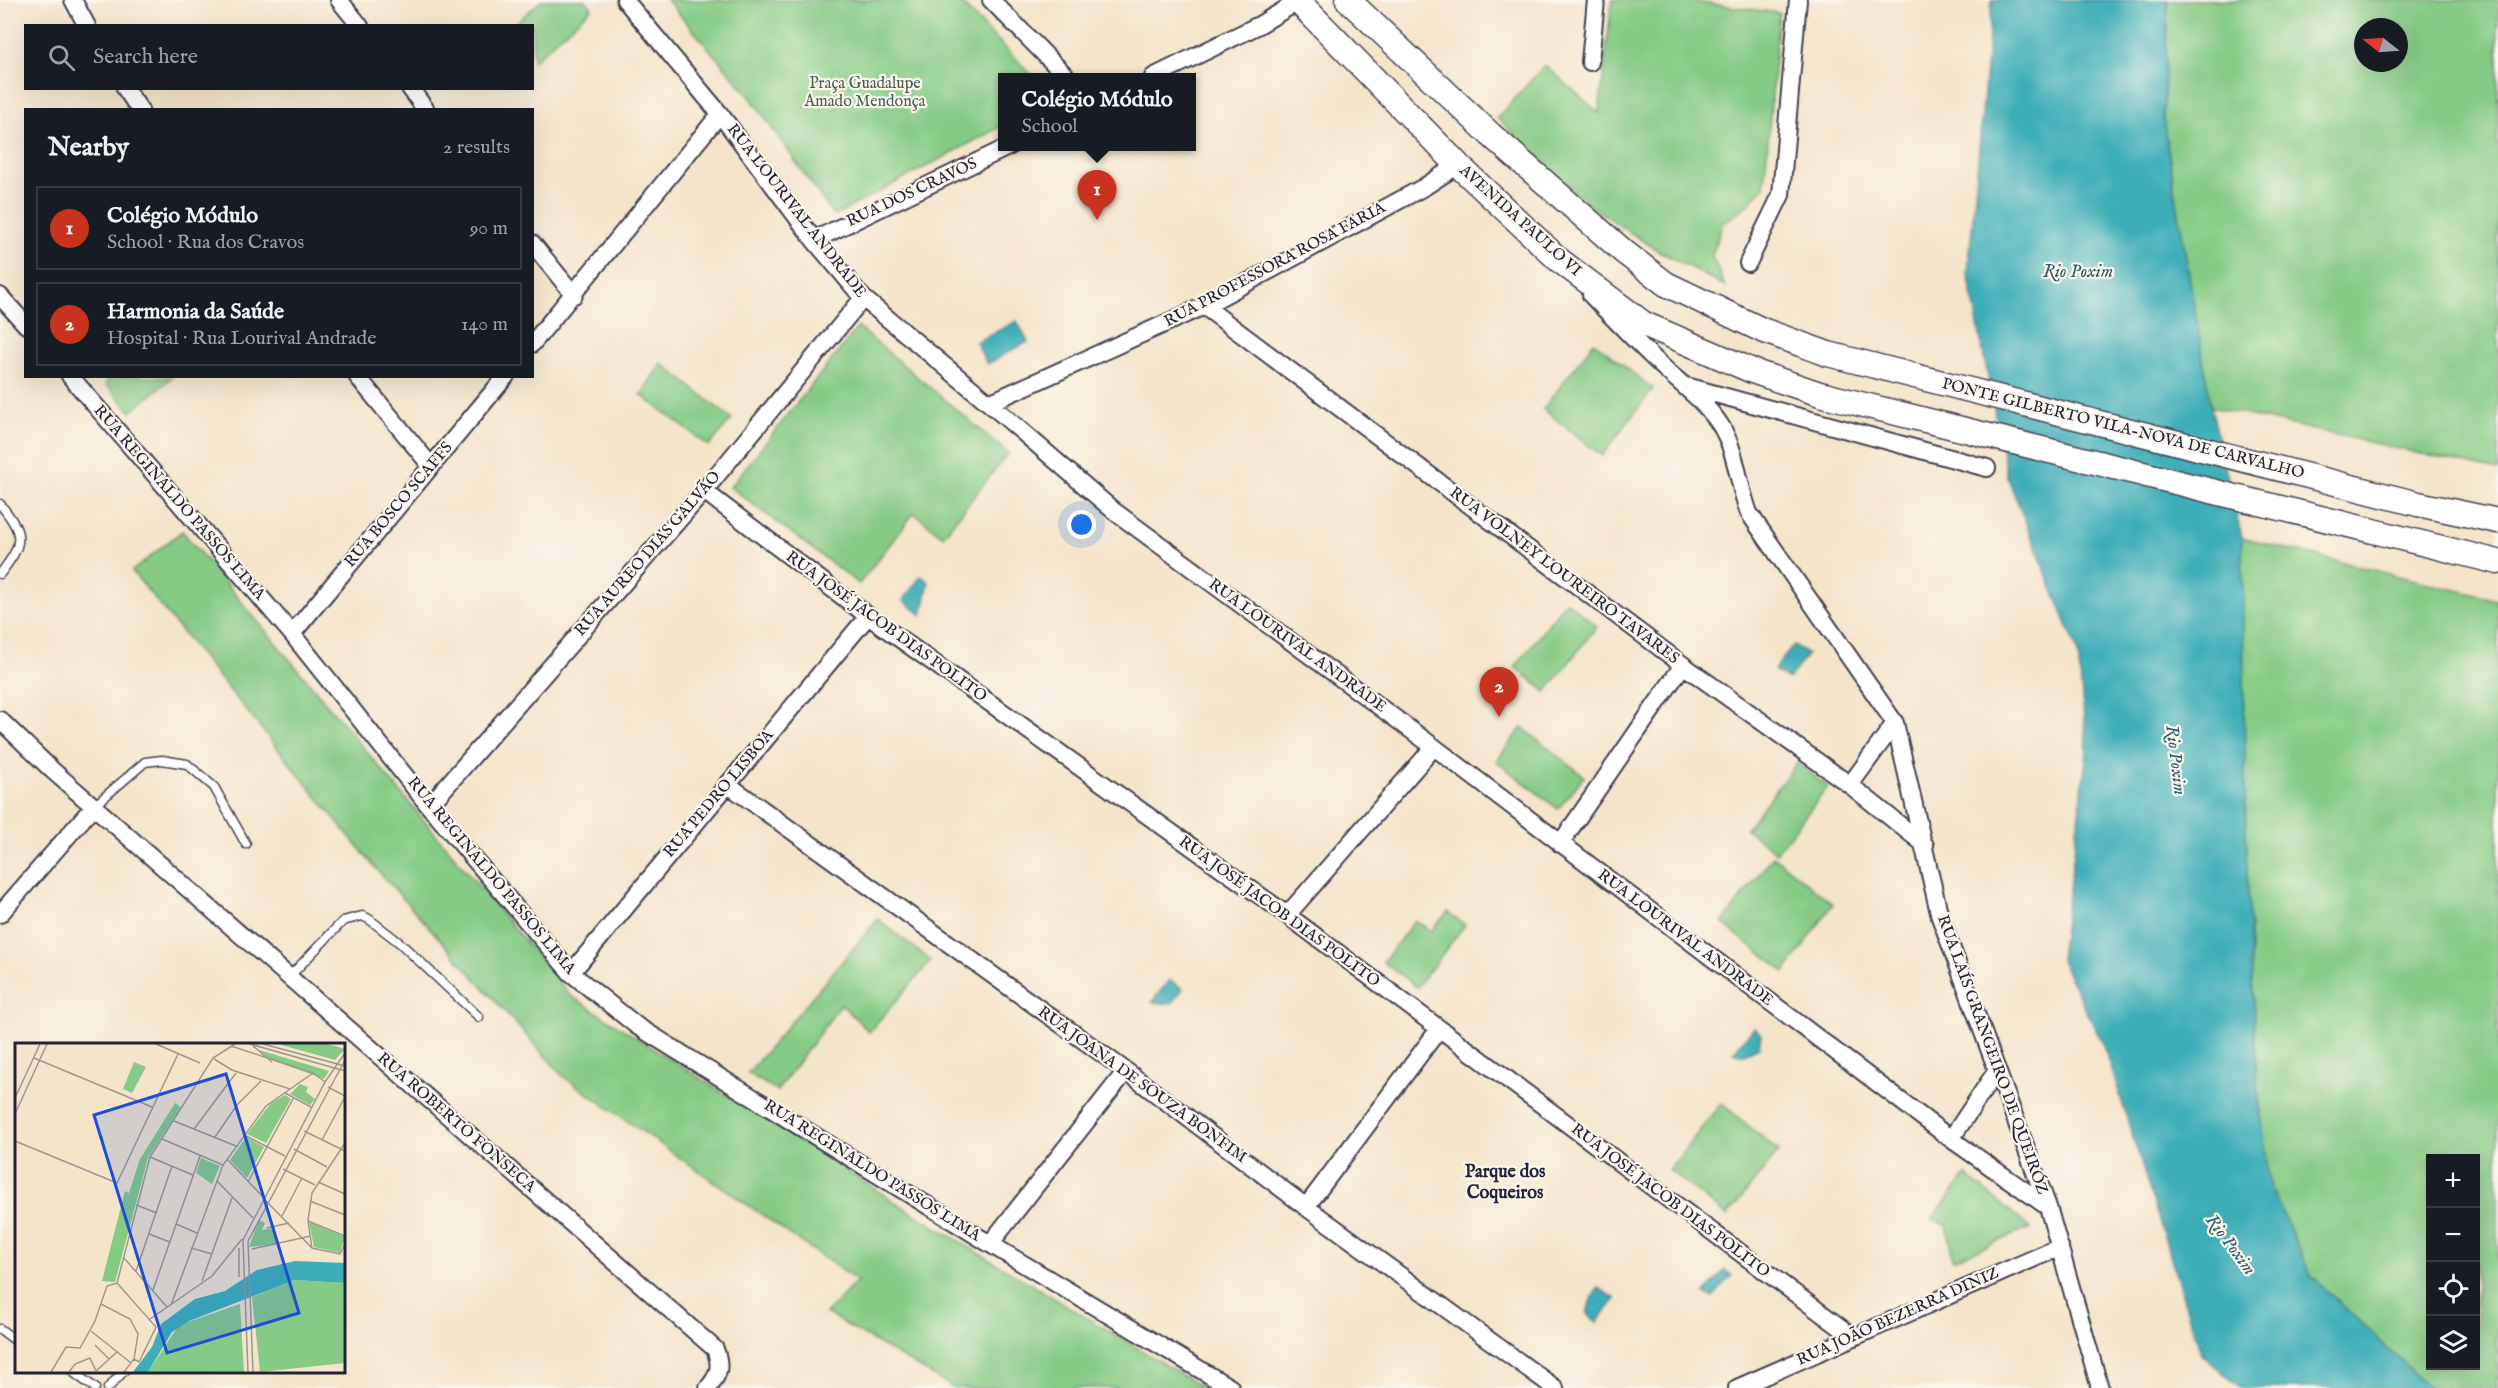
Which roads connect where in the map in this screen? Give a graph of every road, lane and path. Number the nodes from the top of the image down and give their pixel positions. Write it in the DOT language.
graph roads {
  1 [pos="73,0"];
  2 [pos="339,0"];
  3 [pos="991,0"];
  4 [pos="1348,0"];
  5 [pos="1596,0"];
  6 [pos="1798,0"];
  7 [pos="1298,1"];
  8 [pos="632,3"];
  9 [pos="86,24"];
  10 [pos="358,24"];
  11 [pos="1590,62"];
  12 [pos="1062,73"];
  13 [pos="1162,73"];
  14 [pos="126,90"];
  15 [pos="411,90"];
  16 [pos="139,108"];
  17 [pos="425,108"];
  18 [pos="720,114"];
  19 [pos="1002,151"];
  20 [pos="1458,165"];
  21 [pos="814,240"];
  22 [pos="534,245"];
  23 [pos="1559,260"];
  24 [pos="1748,263"];
  25 [pos="574,295"];
  26 [pos="0,296"];
  27 [pos="863,298"];
  28 [pos="1204,306"];
  29 [pos="24,323"];
  30 [pos="534,342"];
  31 [pos="72,378"];
  32 [pos="359,378"];
  33 [pos="504,378"];
  34 [pos="1682,385"];
  35 [pos="989,403"];
  36 [pos="431,466"];
  37 [pos="1987,468"];
  38 [pos="704,491"];
  39 [pos="0,504"];
  40 [pos="2498,521"];
  41 [pos="2498,562"];
  42 [pos="0,574"];
  43 [pos="868,616"];
  44 [pos="292,634"];
  45 [pos="1683,665"];
  46 [pos="0,720"];
  47 [pos="1895,723"];
  48 [pos="1434,747"];
  49 [pos="727,784"];
  50 [pos="1850,785"];
  51 [pos="94,806"];
  52 [pos="429,806"];
  53 [pos="246,844"];
  54 [pos="1560,844"];
  55 [pos="1924,845"];
  56 [pos="0,914"];
  57 [pos="1287,915"];
  58 [pos="571,973"];
  59 [pos="289,977"];
  60 [pos="479,1017"];
  61 [pos="1439,1029"];
  62 [pos="1126,1071"];
  63 [pos="1997,1071"];
  64 [pos="1951,1138"];
  65 [pos="1306,1207"];
  66 [pos="2049,1207"];
  67 [pos="990,1244"];
  68 [pos="2060,1247"];
  69 [pos="0,1329"];
  70 [pos="1852,1336"];
  71 [pos="15,1340"];
  72 [pos="76,1373"];
  73 [pos="121,1373"];
  74 [pos="95,1388"];
  75 [pos="108,1388"];
  76 [pos="708,1388"];
  77 [pos="1231,1388"];
  78 [pos="1555,1388"];
  79 [pos="1737,1388"];
  80 [pos="2100,1388"];
  1 -- 9 [label="street"];
  2 -- 10 [label="street"];
  3 -- 12 [label="street"];
  4 -- 40 [label="main road, PONTE GILBERTO VILA-NOVA DE CARVALHO"];
  5 -- 11 [label="street"];
  6 -- 24 [label="street"];
  7 -- 13 [label="street"];
  7 -- 20 [label="main road, AVENIDA PAULO VI"];
  8 -- 18 [label="street, RUA LOURIVAL ANDRADE"];
  14 -- 16 [label="street"];
  15 -- 17 [label="street"];
  18 -- 21 [label="street, RUA LOURIVAL ANDRADE"];
  18 -- 25 [label="street"];
  19 -- 21 [label="street, RUA DOS CRAVOS"];
  20 -- 23 [label="main road, AVENIDA PAULO VI"];
  20 -- 28 [label="street, RUA PROFESSORA ROSA FARIA"];
  21 -- 27 [label="street, RUA LOURIVAL ANDRADE"];
  22 -- 25 [label="street"];
  23 -- 34 [label="street, RUA LAÍS GRANGEIRO DE QUEIRÓZ"];
  23 -- 41 [label="main road, AVENIDA PAULO VI"];
  25 -- 30 [label="street"];
  26 -- 29 [label="street"];
  27 -- 35 [label="street, RUA LOURIVAL ANDRADE"];
  27 -- 38 [label="street, RUA AUREO DIAS GALVÃO"];
  28 -- 35 [label="street, RUA PROFESSORA ROSA FARIA"];
  28 -- 45 [label="street, RUA VOLNEY LOUREIRO TAVARES"];
  31 -- 44 [label="street, RUA REGINALDO PASSOS LIMA"];
  32 -- 36 [label="street"];
  33 -- 36 [label="street, RUA BOSCO SCAFFS"];
  34 -- 37 [label="street"];
  34 -- 47 [label="street, RUA LAÍS GRANGEIRO DE QUEIRÓZ"];
  35 -- 48 [label="street, RUA LOURIVAL ANDRADE"];
  36 -- 44 [label="street, RUA BOSCO SCAFFS"];
  38 -- 43 [label="street, RUA JOSÉ JACOB DIAS POLITO"];
  38 -- 52 [label="street, RUA AUREO DIAS GALVÃO"];
  39 -- 42 [label="lane"];
  43 -- 49 [label="street, RUA PEDRO LISBOA"];
  43 -- 57 [label="street, RUA JOSÉ JACOB DIAS POLITO"];
  44 -- 52 [label="street, RUA REGINALDO PASSOS LIMA"];
  45 -- 50 [label="street, RUA VOLNEY LOUREIRO TAVARES"];
  45 -- 54 [label="street"];
  46 -- 51 [label="street, RUA ROBERTO FONSECA"];
  47 -- 50 [label="street"];
  47 -- 55 [label="street, RUA LAÍS GRANGEIRO DE QUEIRÓZ"];
  48 -- 54 [label="street, RUA LOURIVAL ANDRADE"];
  48 -- 57 [label="street"];
  49 -- 58 [label="street, RUA PEDRO LISBOA"];
  49 -- 62 [label="street, RUA JOANA DE SOUZA BONFIM"];
  50 -- 55 [label="street, RUA VOLNEY LOUREIRO TAVARES"];
  51 -- 53 [label="lane"];
  51 -- 56 [label="street"];
  51 -- 59 [label="street, RUA ROBERTO FONSECA"];
  52 -- 58 [label="street, RUA REGINALDO PASSOS LIMA"];
  54 -- 64 [label="street, RUA LOURIVAL ANDRADE"];
  55 -- 63 [label="street, RUA LAÍS GRANGEIRO DE QUEIRÓZ"];
  57 -- 61 [label="street, RUA JOSÉ JACOB DIAS POLITO"];
  58 -- 67 [label="street, RUA REGINALDO PASSOS LIMA"];
  59 -- 60 [label="lane"];
  59 -- 76 [label="street, RUA ROBERTO FONSECA"];
  61 -- 65 [label="street"];
  61 -- 70 [label="street, RUA JOSÉ JACOB DIAS POLITO"];
  62 -- 65 [label="street, RUA JOANA DE SOUZA BONFIM"];
  62 -- 67 [label="street"];
  63 -- 64 [label="street"];
  63 -- 66 [label="street, RUA LAÍS GRANGEIRO DE QUEIRÓZ"];
  64 -- 66 [label="street, RUA LOURIVAL ANDRADE"];
  65 -- 78 [label="street, RUA JOANA DE SOUZA BONFIM"];
  66 -- 68 [label="street, RUA LAÍS GRANGEIRO DE QUEIRÓZ"];
  67 -- 77 [label="street, RUA REGINALDO PASSOS LIMA"];
  68 -- 70 [label="street, RUA JOÃO BEZERRA DINIZ"];
  68 -- 80 [label="street, RUA LAÍS GRANGEIRO DE QUEIRÓZ"];
  69 -- 71 [label="lane"];
  70 -- 79 [label="street, RUA JOÃO BEZERRA DINIZ"];
  72 -- 74 [label="lane"];
  73 -- 75 [label="lane"];
}
